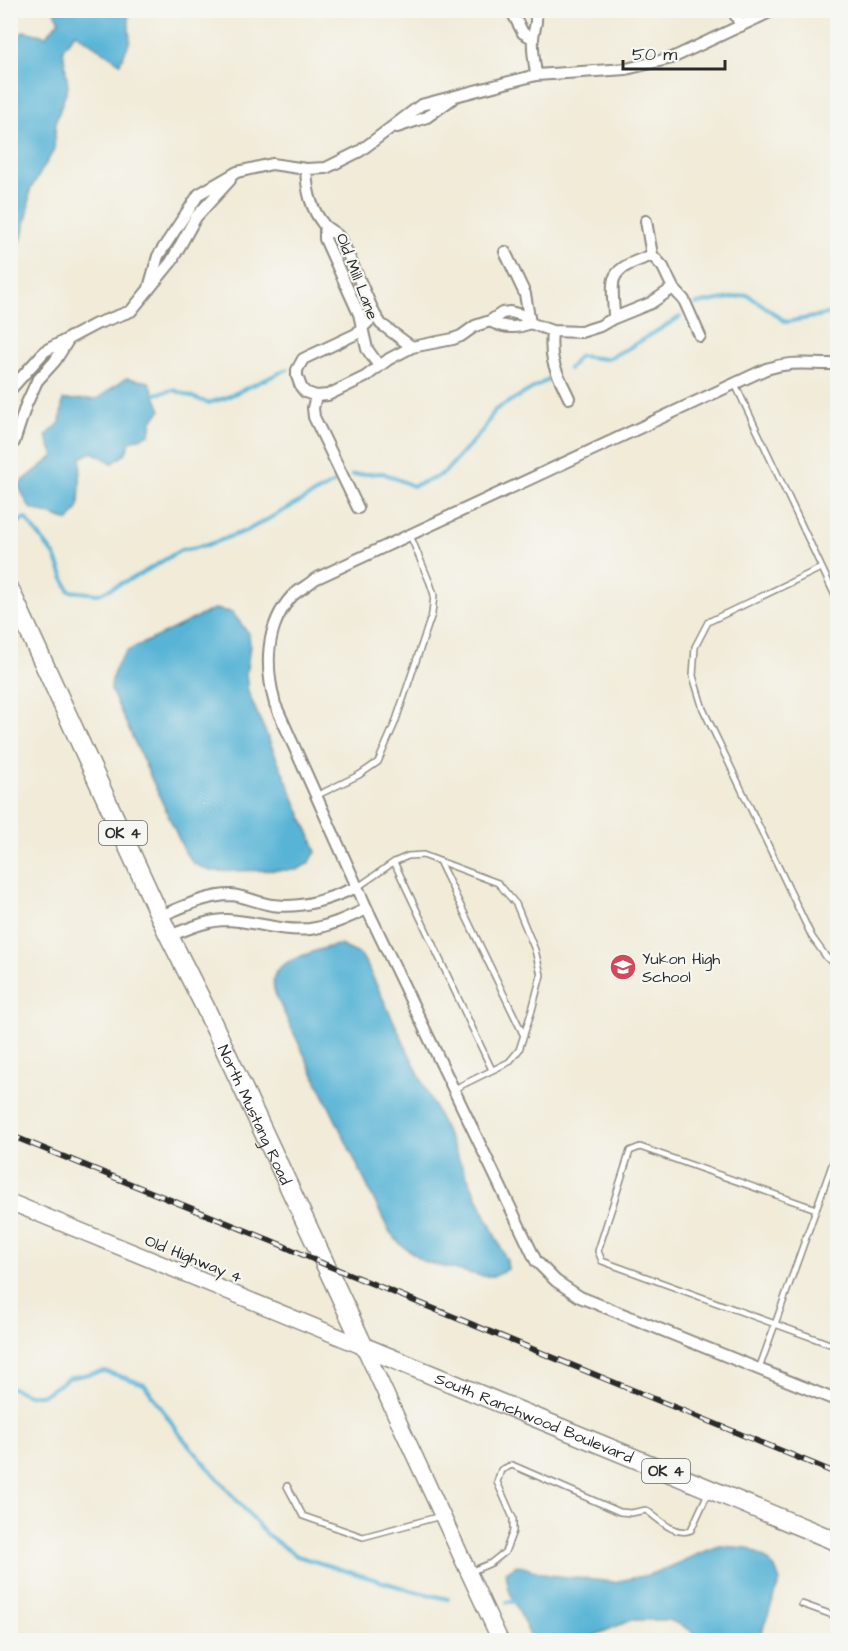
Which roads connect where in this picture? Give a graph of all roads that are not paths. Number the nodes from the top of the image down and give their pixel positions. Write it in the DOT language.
graph roads {
  1 [pos="511,10"];
  2 [pos="533,10"];
  3 [pos="733,10"];
  4 [pos="774,10"];
  5 [pos="741,26"];
  6 [pos="532,38"];
  7 [pos="536,75"];
  8 [pos="306,169"];
  9 [pos="237,172"];
  10 [pos="646,221"];
  11 [pos="177,228"];
  12 [pos="326,228"];
  13 [pos="187,234"];
  14 [pos="505,252"];
  15 [pos="652,255"];
  16 [pos="149,288"];
  17 [pos="673,288"];
  18 [pos="375,315"];
  19 [pos="614,318"];
  20 [pos="530,323"];
  21 [pos="363,329"];
  22 [pos="552,331"];
  23 [pos="71,336"];
  24 [pos="700,336"];
  25 [pos="412,346"];
  26 [pos="837,364"];
  27 [pos="379,366"];
  28 [pos="734,382"];
  29 [pos="13,387"];
  30 [pos="30,396"];
  31 [pos="316,396"];
  32 [pos="569,398"];
  33 [pos="10,445"];
  34 [pos="358,508"];
  35 [pos="410,535"];
  36 [pos="821,568"];
  37 [pos="10,590"];
  38 [pos="837,602"];
  39 [pos="316,796"];
  40 [pos="440,861"];
  41 [pos="394,862"];
  42 [pos="357,887"];
  43 [pos="368,909"];
  44 [pos="160,916"];
  45 [pos="169,936"];
  46 [pos="837,965"];
  47 [pos="524,1036"];
  48 [pos="492,1070"];
  49 [pos="454,1089"];
  50 [pos="837,1148"];
  51 [pos="10,1202"];
  52 [pos="816,1209"];
  53 [pos="775,1324"];
  54 [pos="364,1347"];
  55 [pos="837,1347"];
  56 [pos="759,1369"];
  57 [pos="837,1401"];
  58 [pos="287,1486"];
  59 [pos="710,1489"];
  60 [pos="442,1516"];
  61 [pos="837,1542"];
  62 [pos="469,1573"];
  63 [pos="802,1604"];
  64 [pos="837,1617"];
  65 [pos="500,1641"];
  1 -- 6 [label="street"];
  2 -- 6 [label="street"];
  3 -- 5 [label="street"];
  4 -- 5 [label="street"];
  5 -- 7 [label="street"];
  6 -- 7 [label="street"];
  7 -- 8 [label="street"];
  8 -- 9 [label="street"];
  8 -- 12 [label="street, Old Mill Lane"];
  9 -- 11 [label="street"];
  9 -- 13 [label="street"];
  10 -- 15 [label="street"];
  11 -- 13 [label="street"];
  11 -- 16 [label="street"];
  12 -- 18 [label="street, Old Mill Lane"];
  12 -- 21 [label="street, Old Mill Lane"];
  13 -- 16 [label="street"];
  14 -- 20 [label="street"];
  15 -- 17 [label="street"];
  15 -- 19 [label="street"];
  16 -- 23 [label="street"];
  17 -- 19 [label="street"];
  17 -- 24 [label="street"];
  18 -- 21 [label="street"];
  18 -- 25 [label="street, Old Mill Lane"];
  19 -- 22 [label="street"];
  20 -- 22 [label="street"];
  20 -- 25 [label="street"];
  21 -- 27 [label="street, Old Mill Lane"];
  21 -- 31 [label="street"];
  22 -- 32 [label="street"];
  23 -- 29 [label="street"];
  23 -- 30 [label="street"];
  25 -- 27 [label="street"];
  26 -- 28 [label="street"];
  27 -- 31 [label="street"];
  28 -- 35 [label="street"];
  28 -- 36 [label="lane"];
  29 -- 30 [label="street"];
  30 -- 33 [label="street"];
  31 -- 34 [label="street"];
  35 -- 39 [label="lane"];
  35 -- 39 [label="street"];
  36 -- 38 [label="lane"];
  36 -- 46 [label="lane"];
  37 -- 44 [label="main road, North Mustang Road / OK 4"];
  39 -- 42 [label="street"];
  40 -- 41 [label="lane"];
  40 -- 47 [label="lane"];
  40 -- 47 [label="lane"];
  41 -- 42 [label="lane"];
  41 -- 48 [label="lane"];
  42 -- 43 [label="street"];
  42 -- 44 [label="street"];
  43 -- 45 [label="street"];
  43 -- 49 [label="street"];
  44 -- 45 [label="main road, North Mustang Road / OK 4"];
  45 -- 54 [label="main road, North Mustang Road / OK 4"];
  47 -- 48 [label="lane"];
  48 -- 49 [label="lane"];
  49 -- 56 [label="street"];
  50 -- 52 [label="lane"];
  51 -- 54 [label="main road, Old Highway 4"];
  52 -- 53 [label="lane"];
  52 -- 53 [label="lane"];
  53 -- 55 [label="lane"];
  53 -- 56 [label="lane"];
  54 -- 59 [label="main road, South Ranchwood Boulevard / OK 4"];
  54 -- 60 [label="main road, North Mustang Road"];
  56 -- 57 [label="street"];
  58 -- 60 [label="lane"];
  59 -- 61 [label="main road, South Ranchwood Boulevard / OK 4"];
  59 -- 62 [label="lane"];
  60 -- 62 [label="main road, North Mustang Road"];
  62 -- 65 [label="main road, North Mustang Road"];
  63 -- 64 [label="lane"];
}
